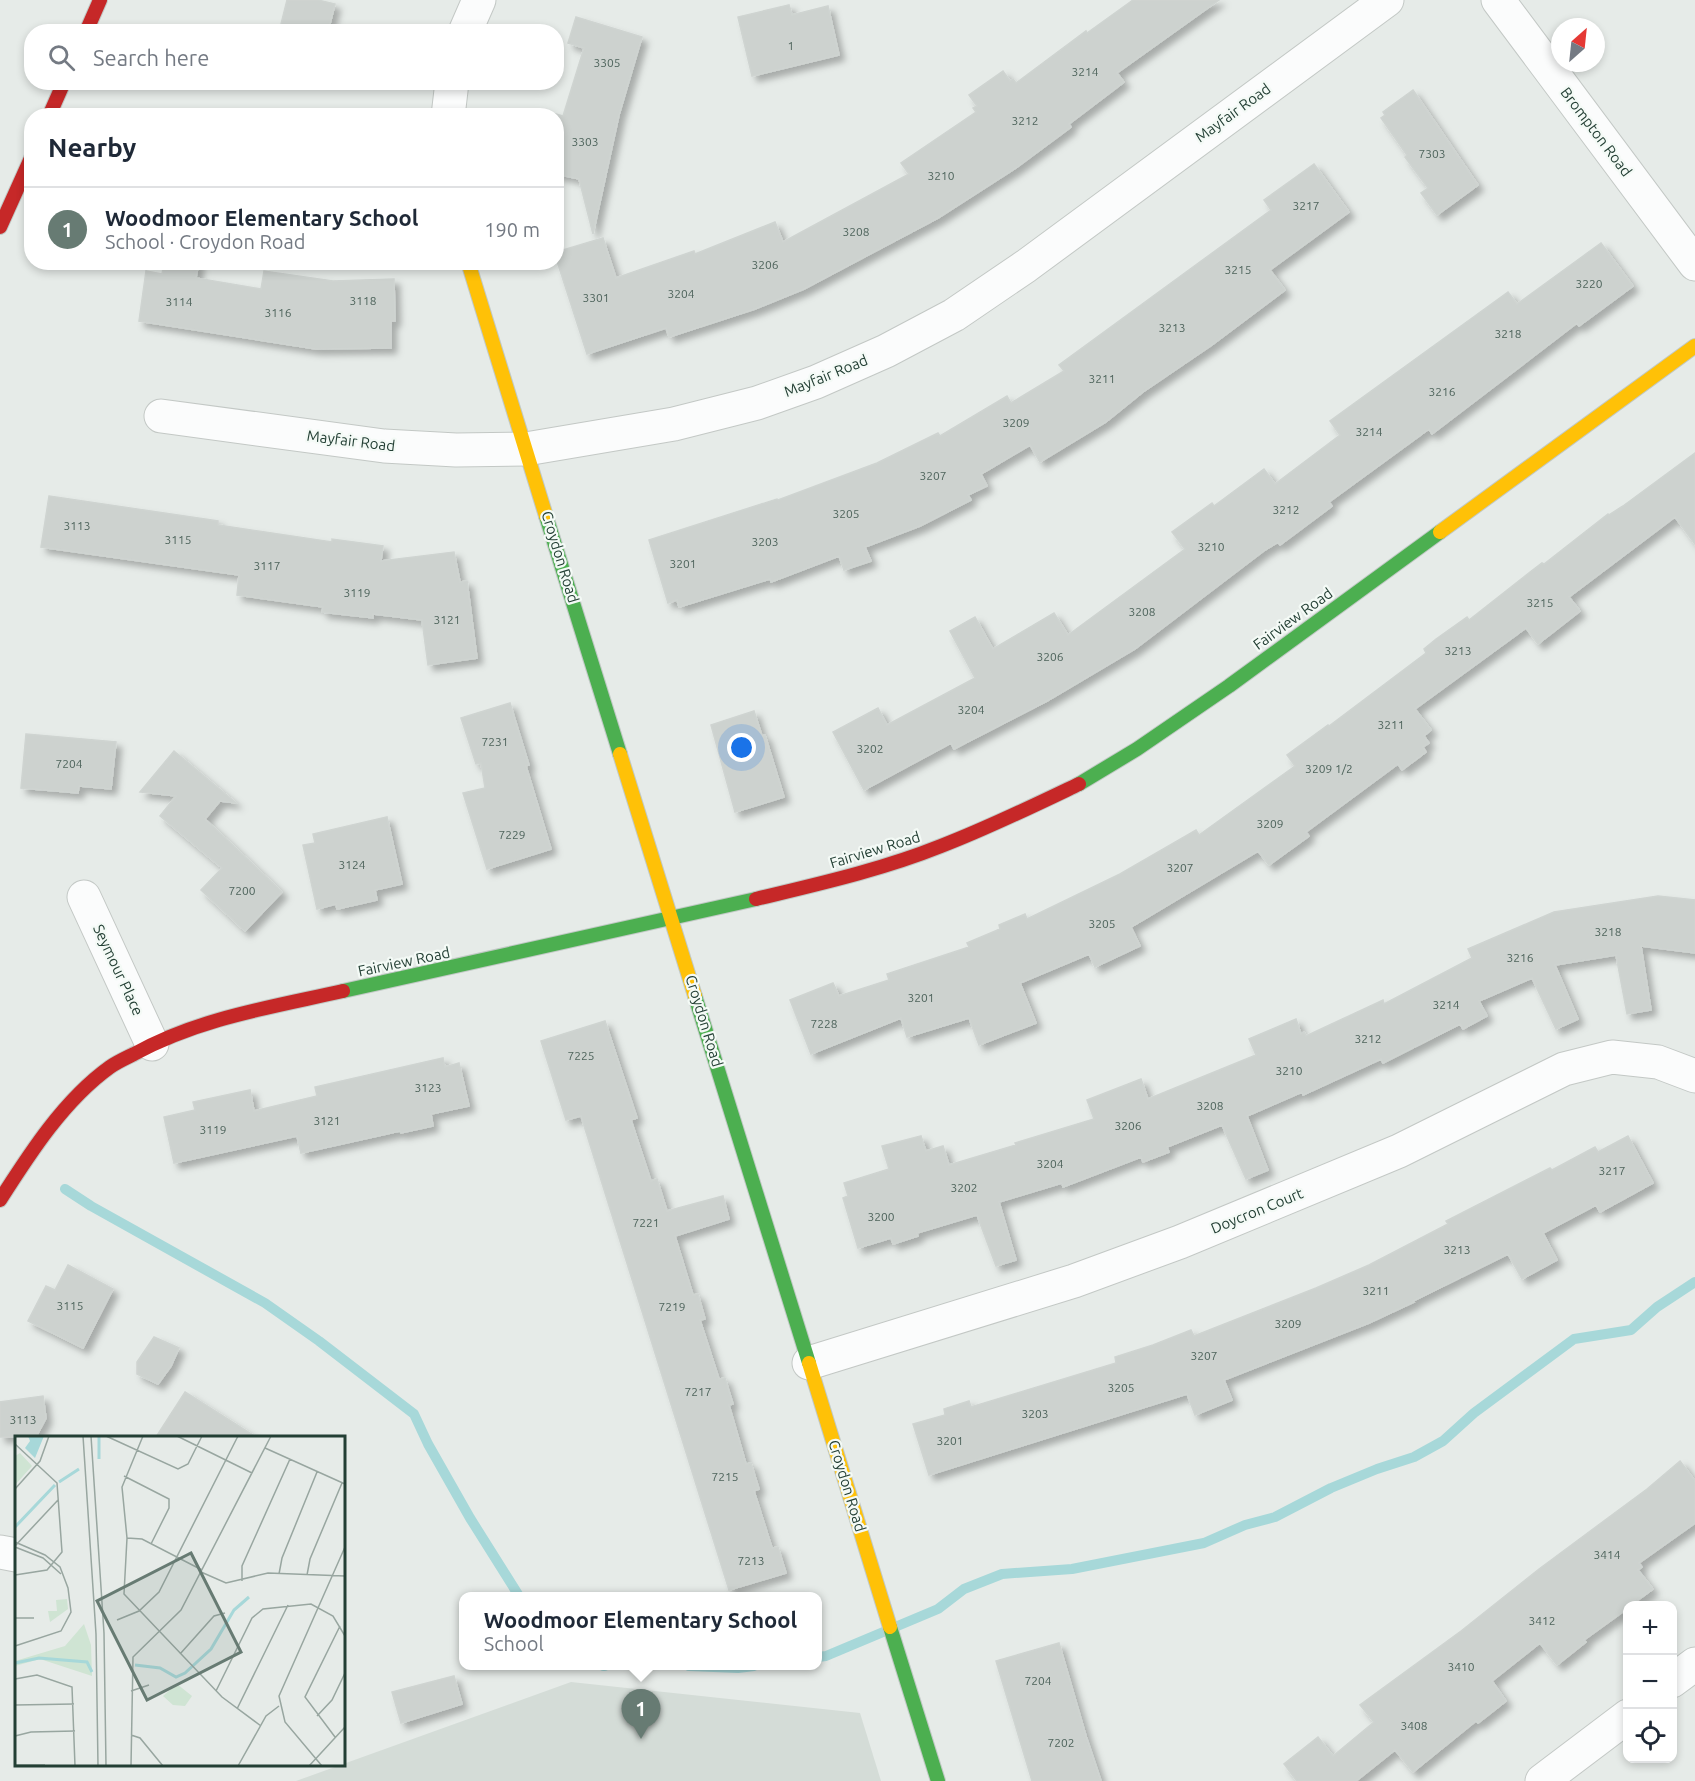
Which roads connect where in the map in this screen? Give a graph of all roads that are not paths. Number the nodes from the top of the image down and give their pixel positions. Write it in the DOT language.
graph roads {
  1 [pos="100,0"];
  2 [pos="479,0"];
  3 [pos="1387,0"];
  4 [pos="1498,0"];
  5 [pos="90,24"];
  6 [pos="468,24"];
  7 [pos="60,90"];
  8 [pos="451,90"];
  9 [pos="53,108"];
  10 [pos="449,108"];
  11 [pos="24,174"];
  12 [pos="0,227"];
  13 [pos="1695,264"];
  14 [pos="470,270"];
  15 [pos="1695,348"];
  16 [pos="161,416"];
  17 [pos="526,449"];
  18 [pos="84,897"];
  19 [pos="672,919"];
  20 [pos="152,1044"];
  21 [pos="1695,1076"];
  22 [pos="0,1200"];
  23 [pos="809,1363"];
  24 [pos="0,1552"];
  25 [pos="15,1555"];
  26 [pos="1695,1664"];
  27 [pos="1677,1677"];
  28 [pos="1623,1720"];
  29 [pos="938,1781"];
  30 [pos="1542,1781"];
  1 -- 5 [label="main road"];
  2 -- 6 [label="street"];
  3 -- 17 [label="street, Mayfair Road"];
  4 -- 13 [label="street, Brompton Road"];
  7 -- 9 [label="main road"];
  8 -- 10 [label="street"];
  11 -- 12 [label="main road"];
  14 -- 17 [label="main road, Croydon Road"];
  15 -- 19 [label="main road, Fairview Road"];
  16 -- 17 [label="street, Mayfair Road"];
  17 -- 19 [label="main road, Croydon Road"];
  18 -- 20 [label="street, Seymour Place"];
  19 -- 20 [label="main road, Fairview Road"];
  19 -- 23 [label="main road, Croydon Road"];
  20 -- 22 [label="main road, Fairview Road"];
  21 -- 23 [label="street, Doycron Court"];
  23 -- 29 [label="main road, Croydon Road"];
  24 -- 25 [label="street"];
  26 -- 27 [label="street"];
  28 -- 30 [label="street"];
}
